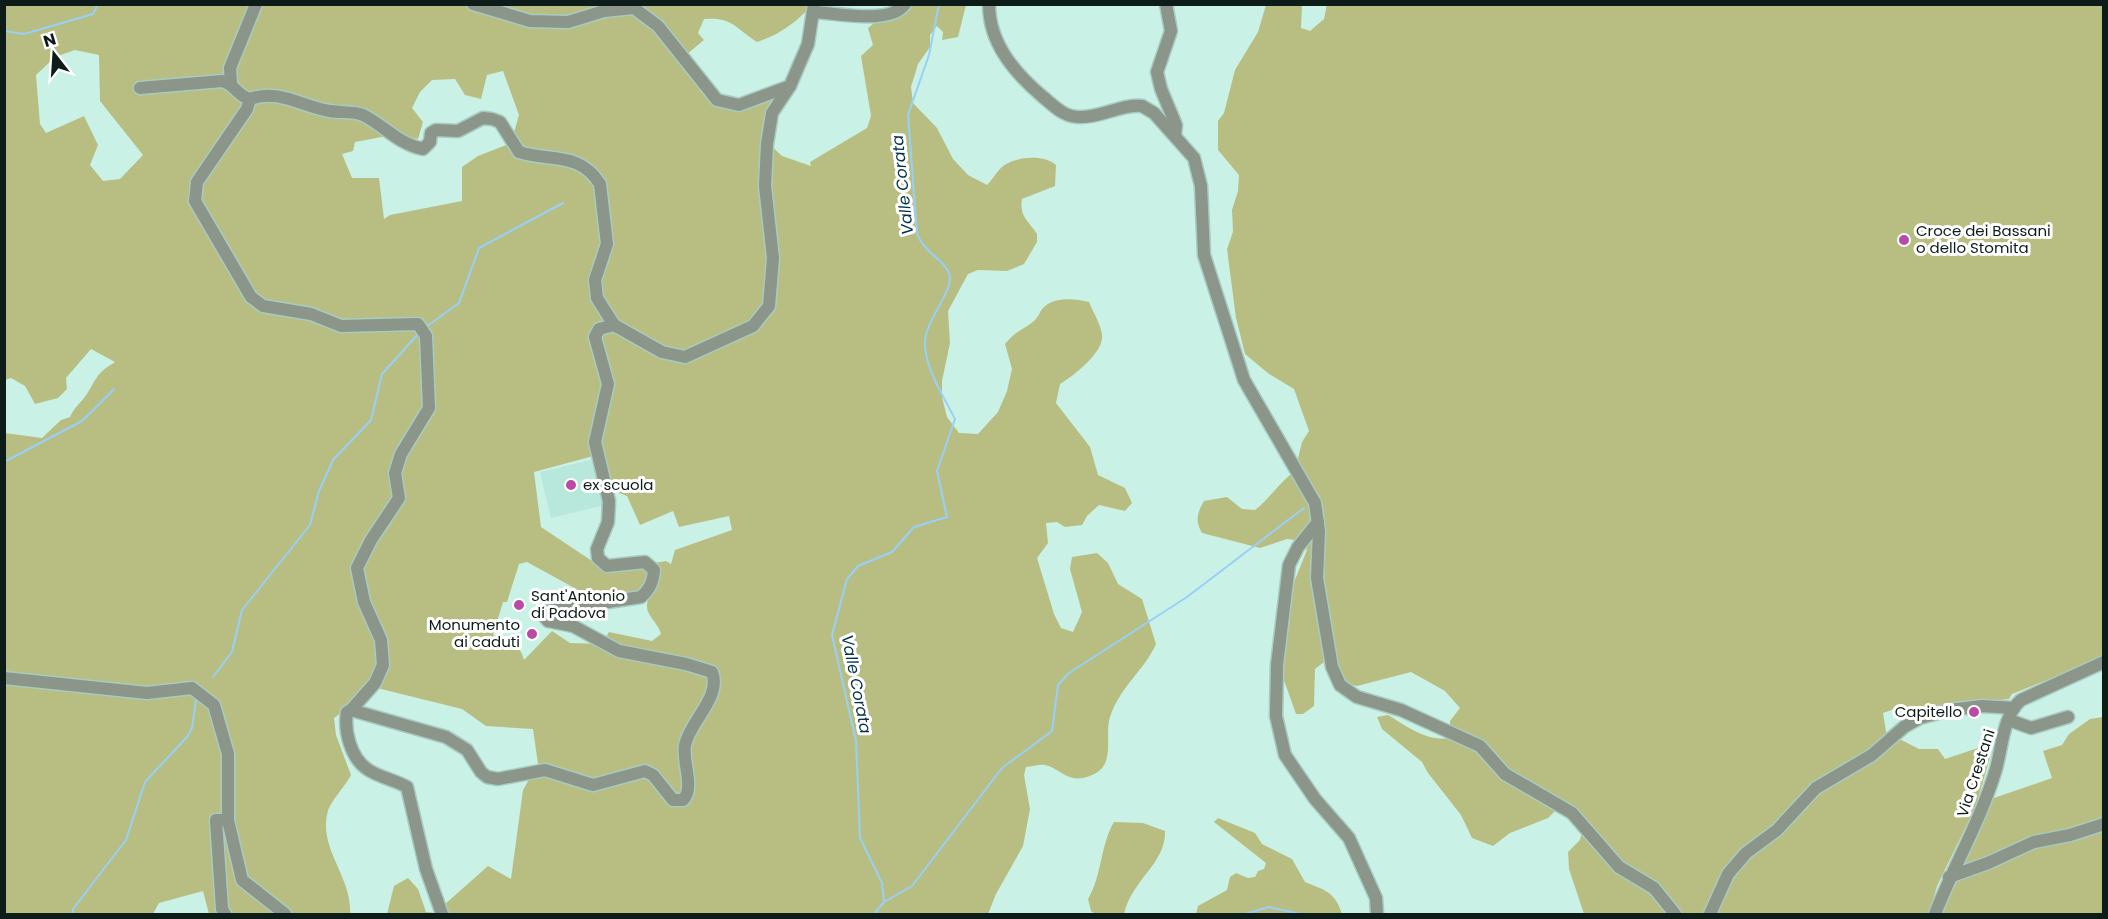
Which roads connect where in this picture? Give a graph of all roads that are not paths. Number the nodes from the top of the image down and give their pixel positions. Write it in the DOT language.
graph roads {
  1 [pos="256,4"];
  2 [pos="473,4"];
  3 [pos="905,4"];
  4 [pos="990,4"];
  5 [pos="1166,4"];
  6 [pos="814,8"];
  7 [pos="231,83"];
  8 [pos="790,86"];
  9 [pos="140,88"];
  10 [pos="250,99"];
  11 [pos="1175,135"];
  12 [pos="614,325"];
  13 [pos="1318,522"];
  14 [pos="2103,662"];
  15 [pos="4,678"];
  16 [pos="351,710"];
  17 [pos="2011,714"];
  18 [pos="2068,717"];
  19 [pos="228,820"];
  20 [pos="2103,824"];
  21 [pos="1949,877"];
  22 [pos="225,915"];
  23 [pos="285,915"];
  24 [pos="442,915"];
  25 [pos="1377,915"];
  26 [pos="1675,915"];
  27 [pos="1710,915"];
  28 [pos="1935,915"];
  1 -- 7 [label="street"];
  2 -- 8 [label="street"];
  3 -- 6 [label="street"];
  4 -- 11 [label="street"];
  5 -- 11 [label="street"];
  6 -- 8 [label="street"];
  7 -- 9 [label="street"];
  7 -- 10 [label="street"];
  8 -- 12 [label="street"];
  10 -- 12 [label="street"];
  10 -- 16 [label="street"];
  11 -- 13 [label="street"];
  12 -- 16 [label="street"];
  13 -- 25 [label="street"];
  13 -- 26 [label="street"];
  14 -- 17 [label="street"];
  15 -- 19 [label="street"];
  16 -- 24 [label="street"];
  17 -- 18 [label="street"];
  17 -- 21 [label="street, Via Crestani"];
  17 -- 27 [label="street, Via Crestani"];
  19 -- 22 [label="street"];
  19 -- 23 [label="street"];
  20 -- 21 [label="street"];
  21 -- 28 [label="street, Via Crestani"];
}
